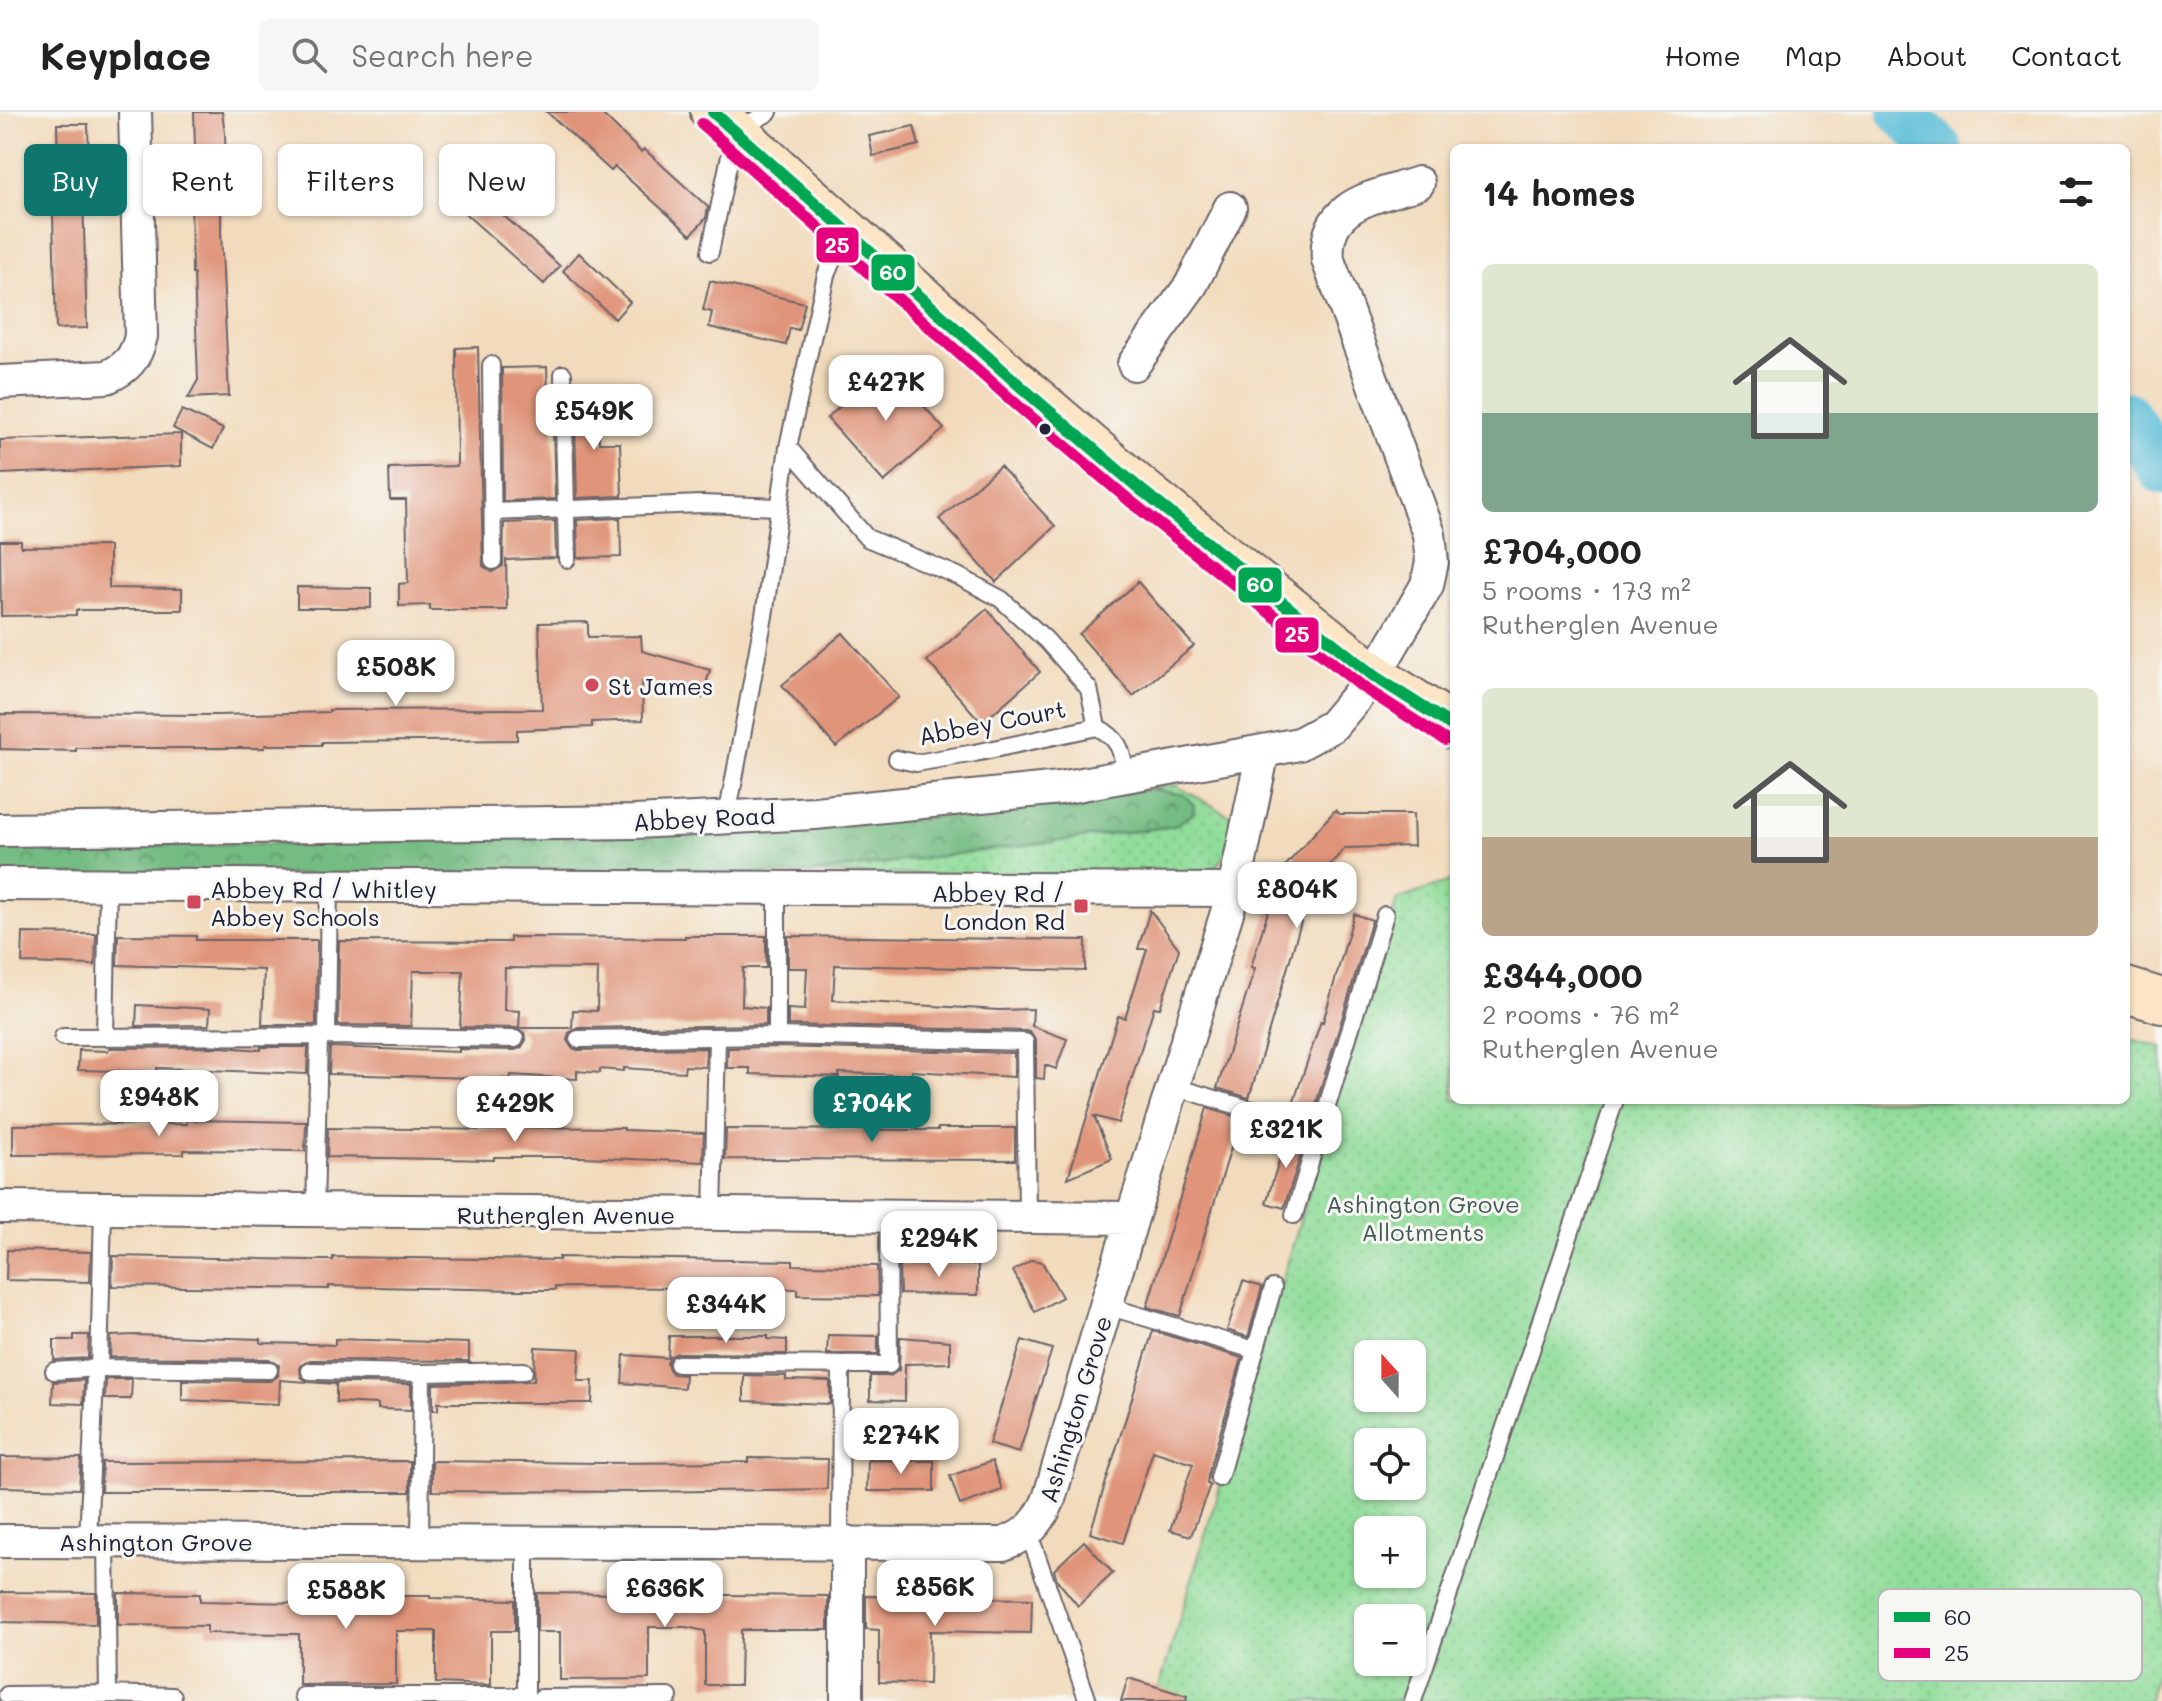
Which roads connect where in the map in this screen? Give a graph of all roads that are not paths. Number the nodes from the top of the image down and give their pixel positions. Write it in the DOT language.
graph roads {
  1 [pos="135,112"];
  2 [pos="739,119"];
  3 [pos="1418,183"];
  4 [pos="1230,208"];
  5 [pos="845,231"];
  6 [pos="710,252"];
  7 [pos="1134,364"];
  8 [pos="491,365"];
  9 [pos="563,374"];
  10 [pos="0,382"];
  11 [pos="788,447"];
  12 [pos="779,507"];
  13 [pos="565,509"];
  14 [pos="493,512"];
  15 [pos="567,559"];
  16 [pos="493,561"];
  17 [pos="1374,676"];
  18 [pos="1450,724"];
  19 [pos="1097,727"];
  20 [pos="1263,751"];
  21 [pos="897,759"];
  22 [pos="1126,774"];
  23 [pos="727,817"];
  24 [pos="0,830"];
  25 [pos="108,883"];
  26 [pos="0,884"];
  27 [pos="329,884"];
  28 [pos="777,887"];
  29 [pos="1234,890"];
  30 [pos="1385,915"];
  31 [pos="2130,991"];
  32 [pos="2162,1001"];
  33 [pos="323,1036"];
  34 [pos="777,1036"];
  35 [pos="63,1037"];
  36 [pos="105,1037"];
  37 [pos="717,1037"];
  38 [pos="515,1039"];
  39 [pos="578,1039"];
  40 [pos="1175,1087"];
  41 [pos="1614,1104"];
  42 [pos="1319,1130"];
  43 [pos="0,1207"];
  44 [pos="103,1210"];
  45 [pos="315,1212"];
  46 [pos="713,1215"];
  47 [pos="1294,1215"];
  48 [pos="888,1216"];
  49 [pos="1027,1217"];
  50 [pos="1132,1218"];
  51 [pos="1273,1288"];
  52 [pos="1107,1306"];
  53 [pos="1254,1350"];
  54 [pos="678,1364"];
  55 [pos="841,1365"];
  56 [pos="99,1368"];
  57 [pos="269,1370"];
  58 [pos="54,1371"];
  59 [pos="310,1371"];
  60 [pos="524,1371"];
  61 [pos="422,1373"];
  62 [pos="1219,1478"];
  63 [pos="1028,1531"];
  64 [pos="0,1541"];
  65 [pos="97,1542"];
  66 [pos="420,1542"];
  67 [pos="526,1542"];
  68 [pos="844,1542"];
  69 [pos="108,1694"];
  70 [pos="7,1695"];
  71 [pos="173,1696"];
  72 [pos="303,1696"];
  73 [pos="669,1697"];
  74 [pos="536,1698"];
  75 [pos="847,1701"];
  76 [pos="1088,1701"];
  77 [pos="1413,1701"];
  1 -- 10 [label="street"];
  2 -- 5 [label="main road"];
  2 -- 6 [label="lane"];
  3 -- 17 [label="street, Abbey Road"];
  4 -- 7 [label="street"];
  5 -- 11 [label="lane"];
  5 -- 17 [label="main road"];
  8 -- 14 [label="lane"];
  9 -- 13 [label="lane"];
  11 -- 12 [label="lane"];
  11 -- 19 [label="lane"];
  12 -- 13 [label="lane"];
  12 -- 23 [label="lane"];
  13 -- 14 [label="lane"];
  13 -- 15 [label="lane"];
  14 -- 16 [label="lane"];
  17 -- 18 [label="main road"];
  17 -- 20 [label="street, Abbey Road"];
  19 -- 21 [label="lane, Abbey Court"];
  19 -- 22 [label="lane"];
  20 -- 22 [label="street, Abbey Road"];
  20 -- 29 [label="street, Ashington Grove"];
  22 -- 23 [label="street, Abbey Road"];
  23 -- 24 [label="street, Abbey Road"];
  25 -- 26 [label="street"];
  25 -- 27 [label="street"];
  25 -- 36 [label="lane"];
  27 -- 28 [label="street"];
  27 -- 33 [label="lane"];
  28 -- 29 [label="street"];
  28 -- 34 [label="lane"];
  29 -- 40 [label="street, Ashington Grove"];
  30 -- 42 [label="lane"];
  31 -- 32 [label="main road"];
  33 -- 36 [label="lane"];
  33 -- 38 [label="lane"];
  33 -- 45 [label="lane"];
  34 -- 37 [label="lane"];
  34 -- 49 [label="lane"];
  35 -- 36 [label="lane"];
  37 -- 39 [label="lane"];
  37 -- 46 [label="lane"];
  40 -- 42 [label="lane"];
  40 -- 50 [label="street, Ashington Grove"];
  41 -- 77 [label="lane"];
  42 -- 47 [label="lane"];
  43 -- 44 [label="street, Rutherglen Avenue"];
  44 -- 45 [label="street, Rutherglen Avenue"];
  44 -- 56 [label="lane"];
  45 -- 46 [label="street, Rutherglen Avenue"];
  46 -- 48 [label="street, Rutherglen Avenue"];
  48 -- 49 [label="street, Rutherglen Avenue"];
  48 -- 55 [label="lane"];
  49 -- 50 [label="street, Rutherglen Avenue"];
  50 -- 52 [label="street, Ashington Grove"];
  51 -- 53 [label="lane"];
  52 -- 53 [label="lane"];
  52 -- 63 [label="street, Ashington Grove"];
  53 -- 62 [label="lane"];
  54 -- 55 [label="lane"];
  55 -- 68 [label="lane"];
  56 -- 57 [label="lane"];
  56 -- 58 [label="lane"];
  56 -- 65 [label="lane"];
  59 -- 61 [label="lane"];
  60 -- 61 [label="lane"];
  61 -- 66 [label="lane"];
  63 -- 68 [label="street, Ashington Grove"];
  63 -- 76 [label="lane"];
  64 -- 65 [label="street, Ashington Grove"];
  65 -- 66 [label="street, Ashington Grove"];
  65 -- 69 [label="lane"];
  66 -- 67 [label="street, Ashington Grove"];
  67 -- 68 [label="street, Ashington Grove"];
  67 -- 74 [label="lane"];
  68 -- 75 [label="street"];
  69 -- 70 [label="lane"];
  69 -- 71 [label="lane"];
  72 -- 74 [label="lane"];
  73 -- 74 [label="lane"];
}
